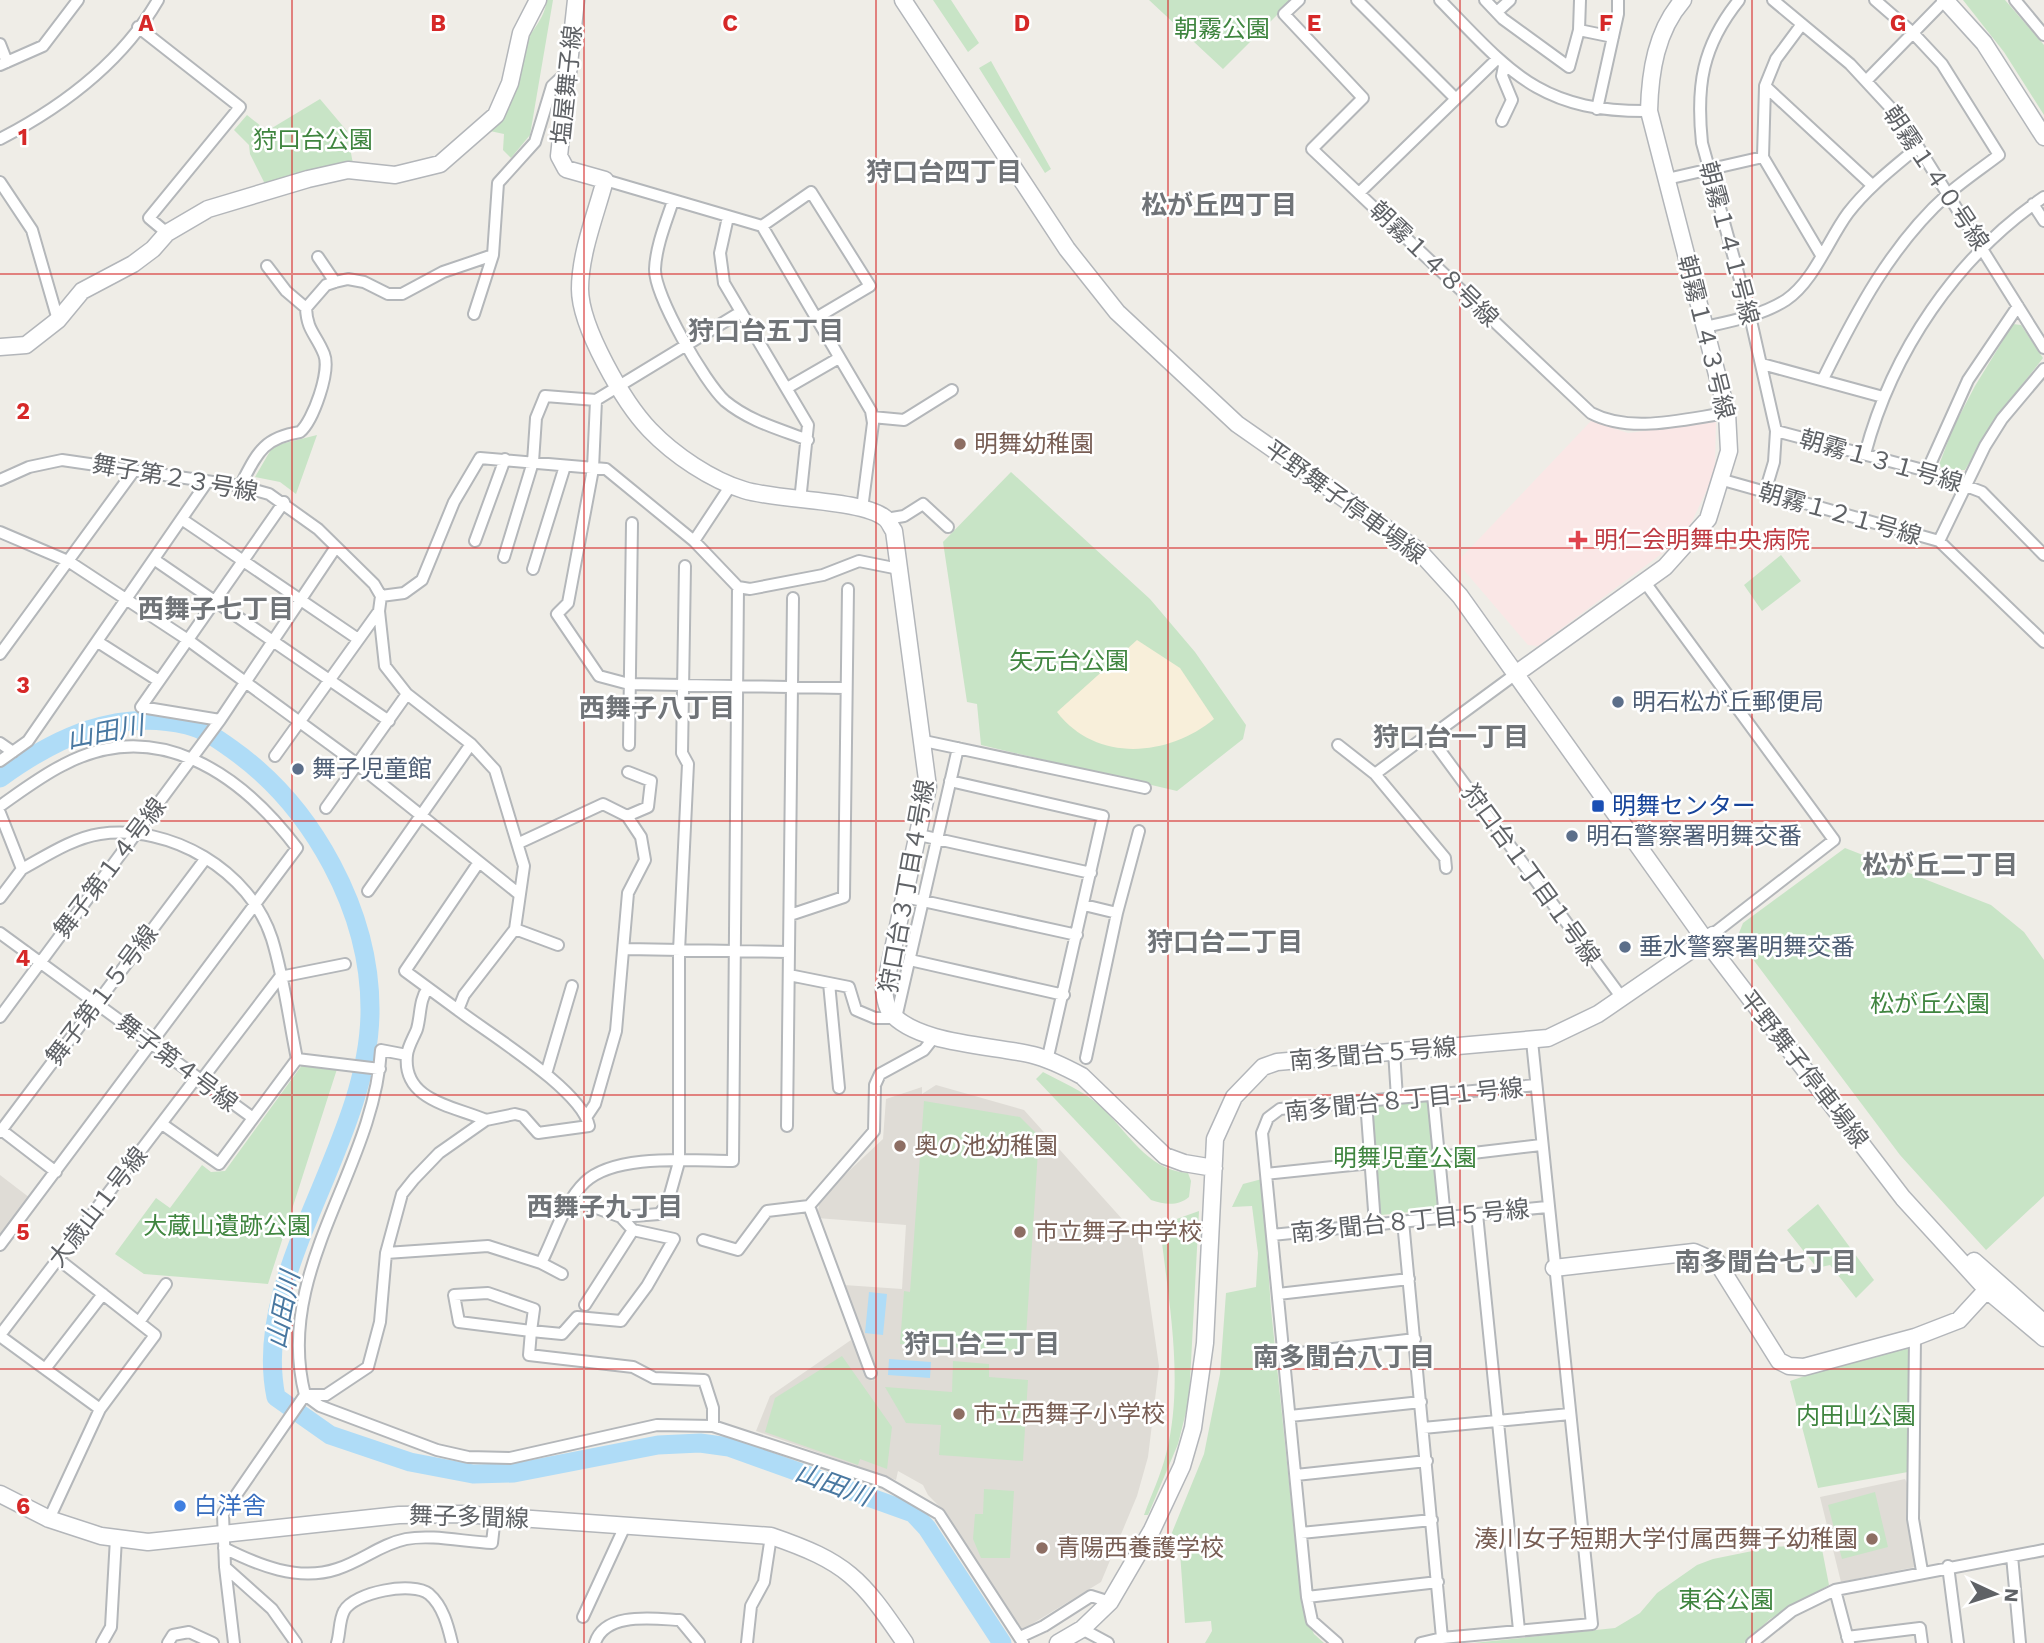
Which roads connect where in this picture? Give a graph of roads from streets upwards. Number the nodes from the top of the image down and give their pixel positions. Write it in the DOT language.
graph roads {
  1 [pos="78,0"];
  2 [pos="158,0"];
  3 [pos="538,0"];
  4 [pos="576,0"];
  5 [pos="903,0"];
  6 [pos="912,0"];
  7 [pos="1299,0"];
  8 [pos="1357,0"];
  9 [pos="1440,0"];
  10 [pos="1485,0"];
  11 [pos="1510,0"];
  12 [pos="1580,0"];
  13 [pos="1618,0"];
  14 [pos="1683,0"];
  15 [pos="1739,0"];
  16 [pos="1773,0"];
  17 [pos="1875,0"];
  18 [pos="1945,0"];
  19 [pos="2015,0"];
  20 [pos="1497,12"];
  21 [pos="2039,19"];
  22 [pos="1802,24"];
  23 [pos="138,27"];
  24 [pos="1579,30"];
  25 [pos="1913,33"];
  26 [pos="2044,35"];
  27 [pos="1613,37"];
  28 [pos="0,44"];
  29 [pos="1500,62"];
  30 [pos="4,63"];
  31 [pos="567,72"];
  32 [pos="1867,80"];
  33 [pos="1765,86"];
  34 [pos="1456,99"];
  35 [pos="1597,109"];
  36 [pos="1649,111"];
  37 [pos="1502,121"];
  38 [pos="2044,136"];
  39 [pos="0,139"];
  40 [pos="1918,147"];
  41 [pos="1763,157"];
  42 [pos="1709,169"];
  43 [pos="1667,178"];
  44 [pos="605,180"];
  45 [pos="0,182"];
  46 [pos="1871,185"];
  47 [pos="1359,193"];
  48 [pos="1947,195"];
  49 [pos="2044,197"];
  50 [pos="673,201"];
  51 [pos="2033,204"];
  52 [pos="728,217"];
  53 [pos="2044,221"];
  54 [pos="762,226"];
  55 [pos="167,233"];
  56 [pos="1983,248"];
  57 [pos="493,255"];
  58 [pos="1821,255"];
  59 [pos="318,257"];
  60 [pos="267,266"];
  61 [pos="335,282"];
  62 [pos="2018,306"];
  63 [pos="306,308"];
  64 [pos="739,313"];
  65 [pos="474,314"];
  66 [pos="1750,316"];
  67 [pos="816,318"];
  68 [pos="58,320"];
  69 [pos="1705,327"];
  70 [pos="0,346"];
  71 [pos="687,346"];
  72 [pos="2044,348"];
  73 [pos="838,358"];
  74 [pos="1762,364"];
  75 [pos="2044,369"];
  76 [pos="1823,379"];
  77 [pos="620,387"];
  78 [pos="787,388"];
  79 [pos="952,390"];
  80 [pos="1884,397"];
  81 [pos="596,400"];
  82 [pos="1727,413"];
  83 [pos="872,417"];
  84 [pos="1776,431"];
  85 [pos="808,440"];
  86 [pos="1866,454"];
  87 [pos="505,459"];
  88 [pos="533,462"];
  89 [pos="565,466"];
  90 [pos="593,469"];
  91 [pos="1927,471"];
  92 [pos="133,472"];
  93 [pos="0,480"];
  94 [pos="1723,480"];
  95 [pos="207,482"];
  96 [pos="730,485"];
  97 [pos="240,486"];
  98 [pos="1968,486"];
  99 [pos="1765,492"];
  100 [pos="800,500"];
  101 [pos="284,502"];
  102 [pos="862,509"];
  103 [pos="886,519"];
  104 [pos="183,520"];
  105 [pos="632,523"];
  106 [pos="948,527"];
  107 [pos="1,534"];
  108 [pos="475,541"];
  109 [pos="694,541"];
  110 [pos="1938,541"];
  111 [pos="336,547"];
  112 [pos="2042,550"];
  113 [pos="504,557"];
  114 [pos="244,559"];
  115 [pos="155,560"];
  116 [pos="68,561"];
  117 [pos="685,566"];
  118 [pos="533,569"];
  119 [pos="899,569"];
  120 [pos="1644,582"];
  121 [pos="738,587"];
  122 [pos="848,589"];
  123 [pos="381,596"];
  124 [pos="793,598"];
  125 [pos="301,599"];
  126 [pos="127,601"];
  127 [pos="215,601"];
  128 [pos="379,611"];
  129 [pos="2042,637"];
  130 [pos="358,639"];
  131 [pos="188,640"];
  132 [pos="272,640"];
  133 [pos="98,642"];
  134 [pos="0,654"];
  135 [pos="1521,671"];
  136 [pos="329,680"];
  137 [pos="159,681"];
  138 [pos="245,683"];
  139 [pos="629,684"];
  140 [pos="683,685"];
  141 [pos="737,686"];
  142 [pos="790,687"];
  143 [pos="845,688"];
  144 [pos="407,694"];
  145 [pos="220,720"];
  146 [pos="389,721"];
  147 [pos="298,722"];
  148 [pos="1430,737"];
  149 [pos="924,741"];
  150 [pos="0,743"];
  151 [pos="471,744"];
  152 [pos="629,745"];
  153 [pos="1338,745"];
  154 [pos="958,748"];
  155 [pos="13,752"];
  156 [pos="275,756"];
  157 [pos="194,757"];
  158 [pos="0,761"];
  159 [pos="357,764"];
  160 [pos="628,772"];
  161 [pos="1375,774"];
  162 [pos="950,780"];
  163 [pos="1145,788"];
  164 [pos="0,806"];
  165 [pos="326,808"];
  166 [pos="0,813"];
  167 [pos="419,814"];
  168 [pos="626,816"];
  169 [pos="1139,831"];
  170 [pos="137,832"];
  171 [pos="919,835"];
  172 [pos="938,840"];
  173 [pos="519,843"];
  174 [pos="206,858"];
  175 [pos="479,862"];
  176 [pos="1446,868"];
  177 [pos="22,869"];
  178 [pos="1091,873"];
  179 [pos="368,891"];
  180 [pos="519,894"];
  181 [pos="905,897"];
  182 [pos="0,898"];
  183 [pos="923,901"];
  184 [pos="256,905"];
  185 [pos="1084,905"];
  186 [pos="1117,913"];
  187 [pos="790,915"];
  188 [pos="515,929"];
  189 [pos="0,933"];
  190 [pos="1077,935"];
  191 [pos="1710,937"];
  192 [pos="558,945"];
  193 [pos="626,949"];
  194 [pos="679,951"];
  195 [pos="736,951"];
  196 [pos="789,952"];
  197 [pos="910,960"];
  198 [pos="40,962"];
  199 [pos="345,964"];
  200 [pos="789,975"];
  201 [pos="281,977"];
  202 [pos="829,983"];
  203 [pos="572,986"];
  204 [pos="428,988"];
  205 [pos="1064,995"];
  206 [pos="1622,998"];
  207 [pos="96,1002"];
  208 [pos="457,1010"];
  209 [pos="0,1017"];
  210 [pos="896,1018"];
  211 [pos="935,1036"];
  212 [pos="1532,1041"];
  213 [pos="152,1044"];
  214 [pos="1394,1051"];
  215 [pos="407,1055"];
  216 [pos="1086,1058"];
  217 [pos="297,1059"];
  218 [pos="1047,1061"];
  219 [pos="380,1069"];
  220 [pos="546,1073"];
  221 [pos="198,1080"];
  222 [pos="1536,1085"];
  223 [pos="839,1088"];
  224 [pos="1433,1095"];
  225 [pos="1397,1098"];
  226 [pos="1366,1101"];
  227 [pos="587,1116"];
  228 [pos="253,1118"];
  229 [pos="486,1120"];
  230 [pos="162,1124"];
  231 [pos="787,1126"];
  232 [pos="0,1130"];
  233 [pos="1541,1145"];
  234 [pos="1439,1157"];
  235 [pos="679,1162"];
  236 [pos="1371,1163"];
  237 [pos="1214,1168"];
  238 [pos="56,1172"];
  239 [pos="1266,1174"];
  240 [pos="572,1199"];
  241 [pos="809,1206"];
  242 [pos="1547,1207"];
  243 [pos="1477,1214"];
  244 [pos="621,1217"];
  245 [pos="1445,1218"];
  246 [pos="1403,1222"];
  247 [pos="1375,1224"];
  248 [pos="633,1230"];
  249 [pos="1272,1235"];
  250 [pos="703,1240"];
  251 [pos="0,1245"];
  252 [pos="386,1253"];
  253 [pos="58,1259"];
  254 [pos="541,1264"];
  255 [pos="1554,1268"];
  256 [pos="562,1274"];
  257 [pos="1409,1279"];
  258 [pos="166,1284"];
  259 [pos="1991,1286"];
  260 [pos="103,1294"];
  261 [pos="1278,1294"];
  262 [pos="585,1305"];
  263 [pos="139,1322"];
  264 [pos="2044,1323"];
  265 [pos="531,1331"];
  266 [pos="0,1336"];
  267 [pos="1915,1336"];
  268 [pos="2044,1338"];
  269 [pos="1415,1339"];
  270 [pos="1284,1355"];
  271 [pos="45,1369"];
  272 [pos="871,1373"];
  273 [pos="305,1395"];
  274 [pos="1421,1402"];
  275 [pos="100,1409"];
  276 [pos="1570,1414"];
  277 [pos="1290,1416"];
  278 [pos="1498,1421"];
  279 [pos="713,1426"];
  280 [pos="1423,1428"];
  281 [pos="1427,1461"];
  282 [pos="1296,1475"];
  283 [pos="0,1494"];
  284 [pos="495,1516"];
  285 [pos="49,1519"];
  286 [pos="1432,1520"];
  287 [pos="625,1526"];
  288 [pos="1301,1533"];
  289 [pos="771,1536"];
  290 [pos="116,1538"];
  291 [pos="224,1541"];
  292 [pos="2044,1550"];
  293 [pos="2012,1556"];
  294 [pos="1948,1566"];
  295 [pos="225,1567"];
  296 [pos="1922,1571"];
  297 [pos="1438,1582"];
  298 [pos="1835,1590"];
  299 [pos="1307,1597"];
  300 [pos="1110,1602"];
  301 [pos="583,1617"];
  302 [pos="1082,1629"];
  303 [pos="1519,1630"];
  304 [pos="1442,1638"];
  305 [pos="1022,1640"];
  306 [pos="1848,1640"];
  307 [pos="102,1643"];
  308 [pos="168,1643"];
  309 [pos="213,1643"];
  310 [pos="234,1643"];
  311 [pos="296,1643"];
  312 [pos="337,1643"];
  313 [pos="452,1643"];
  314 [pos="595,1643"];
  315 [pos="699,1643"];
  316 [pos="747,1643"];
  317 [pos="905,1643"];
  318 [pos="1058,1643"];
  319 [pos="1108,1643"];
  320 [pos="1337,1643"];
  321 [pos="1421,1643"];
  322 [pos="1752,1643"];
  323 [pos="1922,1643"];
  324 [pos="1958,1643"];
  325 [pos="2020,1643"];
  1 -- 30 [label="street"];
  2 -- 23 [label="street"];
  3 -- 55 [label="street"];
  4 -- 31 [label="street, 塩屋舞子線"];
  5 -- 135 [label="street, 平野舞子停車場線"];
  6 -- 135 [label="street, 平野舞子停車場線"];
  7 -- 47 [label="street, 朝霧１４８号線"];
  8 -- 34 [label="street"];
  9 -- 29 [label="street"];
  10 -- 20 [label="street"];
  11 -- 20 [label="street"];
  12 -- 24 [label="street"];
  13 -- 27 [label="street"];
  14 -- 36 [label="street, 朝霧１４３号線"];
  15 -- 42 [label="street, 朝霧１４１号線"];
  16 -- 22 [label="street, 朝霧１４０号線"];
  17 -- 25 [label="street"];
  18 -- 25 [label="street"];
  18 -- 38 [label="street"];
  19 -- 21 [label="street"];
  20 -- 24 [label="street"];
  21 -- 26 [label="street"];
  22 -- 32 [label="street, 朝霧１４０号線"];
  22 -- 33 [label="street"];
  23 -- 39 [label="street"];
  23 -- 55 [label="street"];
  24 -- 27 [label="street"];
  25 -- 32 [label="street"];
  25 -- 48 [label="street"];
  27 -- 35 [label="street"];
  28 -- 30 [label="street"];
  29 -- 34 [label="street"];
  29 -- 35 [label="street"];
  29 -- 37 [label="street"];
  31 -- 44 [label="street, 塩屋舞子線"];
  31 -- 57 [label="street"];
  32 -- 40 [label="street, 朝霧１４０号線"];
  33 -- 41 [label="street"];
  33 -- 46 [label="street"];
  34 -- 47 [label="street"];
  35 -- 36 [label="street"];
  36 -- 43 [label="street, 朝霧１４３号線"];
  40 -- 46 [label="street"];
  40 -- 48 [label="street, 朝霧１４０号線"];
  41 -- 42 [label="street"];
  41 -- 58 [label="street"];
  42 -- 43 [label="street"];
  42 -- 66 [label="street, 朝霧１４１号線"];
  43 -- 69 [label="street, 朝霧１４３号線"];
  44 -- 50 [label="street"];
  44 -- 77 [label="street"];
  45 -- 68 [label="street"];
  46 -- 58 [label="street"];
  47 -- 82 [label="street, 朝霧１４８号線"];
  48 -- 56 [label="street, 朝霧１４０号線"];
  48 -- 76 [label="street"];
  49 -- 51 [label="street"];
  50 -- 52 [label="street"];
  50 -- 71 [label="street"];
  51 -- 53 [label="street"];
  51 -- 56 [label="street"];
  52 -- 54 [label="street"];
  52 -- 64 [label="street"];
  54 -- 67 [label="street"];
  54 -- 67 [label="street"];
  55 -- 68 [label="street"];
  56 -- 62 [label="street, 朝霧１４０号線"];
  56 -- 80 [label="street"];
  57 -- 61 [label="street"];
  57 -- 65 [label="street"];
  58 -- 66 [label="street"];
  59 -- 61 [label="street"];
  60 -- 63 [label="street"];
  61 -- 63 [label="street"];
  62 -- 72 [label="street, 朝霧１４０号線"];
  62 -- 91 [label="street"];
  63 -- 97 [label="street"];
  64 -- 71 [label="street"];
  64 -- 78 [label="street"];
  66 -- 69 [label="street"];
  66 -- 74 [label="street, 朝霧１４１号線"];
  67 -- 73 [label="street"];
  68 -- 70 [label="street"];
  69 -- 82 [label="street, 朝霧１４３号線"];
  71 -- 77 [label="street"];
  71 -- 85 [label="street"];
  73 -- 78 [label="street"];
  73 -- 83 [label="street"];
  74 -- 76 [label="street"];
  74 -- 84 [label="street, 朝霧１４１号線"];
  75 -- 98 [label="street"];
  76 -- 80 [label="street"];
  77 -- 81 [label="street"];
  77 -- 96 [label="street"];
  78 -- 85 [label="street"];
  79 -- 83 [label="street"];
  80 -- 86 [label="street"];
  81 -- 88 [label="street"];
  81 -- 90 [label="street"];
  82 -- 94 [label="street, 朝霧１４３号線"];
  83 -- 102 [label="street"];
  84 -- 86 [label="street, 朝霧１３１号線"];
  84 -- 99 [label="street, 朝霧１４１号線"];
  85 -- 100 [label="street"];
  86 -- 91 [label="street, 朝霧１３１号線"];
  87 -- 88 [label="street"];
  87 -- 108 [label="street"];
  87 -- 123 [label="street"];
  88 -- 89 [label="street"];
  88 -- 113 [label="street"];
  89 -- 90 [label="street"];
  89 -- 118 [label="street"];
  90 -- 109 [label="street"];
  90 -- 139 [label="street"];
  91 -- 98 [label="street, 朝霧１３１号線"];
  92 -- 93 [label="street, 舞子第２３号線"];
  92 -- 95 [label="street, 舞子第２３号線"];
  92 -- 116 [label="street"];
  94 -- 99 [label="street, 朝霧１２１号線"];
  94 -- 120 [label="street, 朝霧１４３号線"];
  95 -- 97 [label="street, 舞子第２３号線"];
  95 -- 104 [label="street"];
  96 -- 100 [label="street"];
  96 -- 109 [label="street"];
  97 -- 101 [label="street, 舞子第２３号線"];
  98 -- 110 [label="street"];
  98 -- 112 [label="street, 朝霧１３１号線"];
  99 -- 110 [label="street, 朝霧１２１号線"];
  100 -- 102 [label="street"];
  101 -- 111 [label="street, 舞子第２３号線"];
  101 -- 114 [label="street"];
  102 -- 103 [label="street"];
  103 -- 106 [label="street"];
  103 -- 119 [label="street, 狩口台３丁目４号線"];
  104 -- 114 [label="street"];
  104 -- 115 [label="street"];
  105 -- 139 [label="street"];
  107 -- 116 [label="street"];
  109 -- 121 [label="street"];
  110 -- 129 [label="street, 朝霧１２１号線"];
  111 -- 123 [label="street, 舞子第２３号線"];
  111 -- 125 [label="street, 舞子第１４号線"];
  114 -- 125 [label="street"];
  114 -- 127 [label="street"];
  115 -- 126 [label="street"];
  115 -- 127 [label="street"];
  116 -- 126 [label="street"];
  116 -- 134 [label="street"];
  117 -- 140 [label="street"];
  119 -- 121 [label="street"];
  119 -- 149 [label="street, 狩口台３丁目４号線"];
  120 -- 135 [label="street, 朝霧１４３号線"];
  120 -- 191 [label="street"];
  121 -- 141 [label="street"];
  122 -- 143 [label="street"];
  123 -- 128 [label="street"];
  124 -- 142 [label="street"];
  125 -- 130 [label="street"];
  125 -- 132 [label="street, 舞子第１４号線"];
  126 -- 131 [label="street"];
  126 -- 133 [label="street"];
  127 -- 131 [label="street"];
  127 -- 132 [label="street"];
  128 -- 130 [label="street"];
  128 -- 144 [label="street"];
  130 -- 136 [label="street"];
  131 -- 137 [label="street"];
  131 -- 138 [label="street"];
  132 -- 136 [label="street"];
  132 -- 138 [label="street, 舞子第１４号線"];
  133 -- 137 [label="street"];
  133 -- 155 [label="street"];
  135 -- 148 [label="street"];
  135 -- 191 [label="street, 平野舞子停車場線"];
  136 -- 146 [label="street"];
  136 -- 147 [label="street"];
  137 -- 145 [label="street"];
  138 -- 145 [label="street, 舞子第１４号線"];
  138 -- 147 [label="street"];
  139 -- 140 [label="street"];
  139 -- 152 [label="street"];
  140 -- 141 [label="street"];
  140 -- 194 [label="street"];
  141 -- 142 [label="street"];
  141 -- 195 [label="street"];
  142 -- 143 [label="street"];
  142 -- 187 [label="street"];
  143 -- 187 [label="street"];
  144 -- 146 [label="street"];
  144 -- 151 [label="street"];
  145 -- 157 [label="street, 舞子第１４号線"];
  146 -- 159 [label="street"];
  147 -- 156 [label="street"];
  147 -- 159 [label="street"];
  148 -- 161 [label="street"];
  148 -- 206 [label="street, 狩口台１丁目１号線"];
  149 -- 154 [label="street"];
  149 -- 171 [label="street, 狩口台３丁目４号線"];
  150 -- 155 [label="street"];
  151 -- 167 [label="street"];
  151 -- 173 [label="street"];
  153 -- 161 [label="street"];
  154 -- 162 [label="street"];
  154 -- 163 [label="street"];
  155 -- 158 [label="street"];
  157 -- 164 [label="street"];
  157 -- 170 [label="street, 舞子第１４号線"];
  157 -- 184 [label="street"];
  159 -- 165 [label="street"];
  159 -- 167 [label="street"];
  160 -- 168 [label="street"];
  161 -- 176 [label="street"];
  162 -- 172 [label="street"];
  162 -- 178 [label="street"];
  166 -- 177 [label="street"];
  167 -- 175 [label="street"];
  167 -- 179 [label="street"];
  168 -- 173 [label="street"];
  168 -- 193 [label="street"];
  169 -- 186 [label="street"];
  170 -- 174 [label="street"];
  170 -- 177 [label="street"];
  170 -- 198 [label="street, 舞子第１４号線"];
  171 -- 172 [label="street"];
  171 -- 181 [label="street, 狩口台３丁目４号線"];
  172 -- 178 [label="street"];
  172 -- 183 [label="street"];
  173 -- 180 [label="street"];
  174 -- 184 [label="street"];
  174 -- 207 [label="street, 舞子第１５号線"];
  175 -- 180 [label="street"];
  175 -- 204 [label="street"];
  177 -- 182 [label="street"];
  178 -- 185 [label="street"];
  180 -- 188 [label="street"];
  181 -- 183 [label="street"];
  181 -- 210 [label="street, 狩口台３丁目４号線"];
  183 -- 190 [label="street"];
  183 -- 197 [label="street"];
  184 -- 201 [label="street"];
  184 -- 213 [label="street"];
  185 -- 186 [label="street"];
  185 -- 190 [label="street"];
  186 -- 216 [label="street"];
  187 -- 196 [label="street"];
  188 -- 192 [label="street"];
  188 -- 208 [label="street"];
  189 -- 198 [label="street, 舞子第４号線"];
  190 -- 205 [label="street"];
  191 -- 206 [label="street, 南多聞台５号線"];
  191 -- 259 [label="street, 平野舞子停車場線"];
  193 -- 194 [label="street"];
  193 -- 227 [label="street"];
  194 -- 195 [label="street"];
  194 -- 235 [label="street"];
  195 -- 196 [label="street"];
  195 -- 235 [label="street"];
  196 -- 200 [label="street"];
  197 -- 205 [label="street"];
  197 -- 210 [label="street"];
  198 -- 207 [label="street, 舞子第４号線"];
  198 -- 209 [label="street, 舞子第１４号線"];
  199 -- 201 [label="street"];
  200 -- 202 [label="street"];
  200 -- 231 [label="street"];
  201 -- 217 [label="street"];
  201 -- 221 [label="street, 大歳山１号線"];
  202 -- 210 [label="street"];
  202 -- 223 [label="street"];
  203 -- 220 [label="street"];
  204 -- 208 [label="street"];
  204 -- 215 [label="street"];
  205 -- 218 [label="street"];
  206 -- 212 [label="street, 南多聞台５号線"];
  207 -- 213 [label="street, 舞子第４号線"];
  207 -- 232 [label="street, 舞子第１５号線"];
  208 -- 220 [label="street"];
  210 -- 211 [label="street, 狩口台３丁目４号線"];
  211 -- 218 [label="street, 狩口台３丁目４号線"];
  211 -- 241 [label="street"];
  212 -- 214 [label="street, 南多聞台５号線"];
  212 -- 222 [label="street, 南多聞台８丁目１号線"];
  213 -- 221 [label="street, 舞子第４号線"];
  213 -- 238 [label="street"];
  214 -- 225 [label="street"];
  214 -- 237 [label="street, 南多聞台５号線"];
  215 -- 219 [label="street"];
  215 -- 229 [label="street"];
  217 -- 219 [label="street"];
  217 -- 228 [label="street"];
  218 -- 237 [label="street, 狩口台３丁目４号線"];
  219 -- 273 [label="street"];
  220 -- 227 [label="street"];
  221 -- 228 [label="street, 舞子第４号線"];
  221 -- 230 [label="street, 大歳山１号線"];
  222 -- 224 [label="street, 南多聞台８丁目１号線"];
  222 -- 233 [label="street, 南多聞台８丁目１号線"];
  224 -- 225 [label="street, 南多聞台８丁目１号線"];
  224 -- 234 [label="street"];
  225 -- 226 [label="street, 南多聞台８丁目１号線"];
  226 -- 236 [label="street"];
  226 -- 239 [label="street, 南多聞台８丁目１号線"];
  227 -- 229 [label="street"];
  228 -- 230 [label="street"];
  229 -- 252 [label="street"];
  230 -- 253 [label="street, 大歳山１号線"];
  232 -- 238 [label="street"];
  233 -- 234 [label="street"];
  233 -- 242 [label="street, 南多聞台８丁目１号線"];
  234 -- 245 [label="street"];
  235 -- 240 [label="street"];
  235 -- 244 [label="street"];
  236 -- 239 [label="street"];
  236 -- 247 [label="street"];
  237 -- 300 [label="street, 南多聞台５号線"];
  238 -- 251 [label="street"];
  239 -- 249 [label="street, 南多聞台８丁目１号線"];
  240 -- 244 [label="street"];
  240 -- 254 [label="street"];
  241 -- 250 [label="street"];
  241 -- 272 [label="street"];
  242 -- 243 [label="street, 南多聞台８丁目５号線"];
  242 -- 255 [label="street, 南多聞台８丁目１号線"];
  243 -- 245 [label="street, 南多聞台８丁目５号線"];
  243 -- 278 [label="street"];
  244 -- 248 [label="street"];
  245 -- 246 [label="street, 南多聞台８丁目５号線"];
  246 -- 247 [label="street, 南多聞台８丁目５号線"];
  246 -- 257 [label="street"];
  247 -- 249 [label="street, 南多聞台８丁目５号線"];
  248 -- 262 [label="street"];
  248 -- 265 [label="street"];
  249 -- 261 [label="street, 南多聞台８丁目１号線"];
  252 -- 254 [label="street"];
  252 -- 273 [label="street"];
  253 -- 260 [label="street"];
  253 -- 266 [label="street, 大歳山１号線"];
  254 -- 256 [label="street"];
  255 -- 267 [label="street"];
  255 -- 276 [label="street, 南多聞台８丁目１号線"];
  257 -- 261 [label="street"];
  257 -- 269 [label="street"];
  258 -- 263 [label="street"];
  259 -- 264 [label="street, 平野舞子停車場線"];
  259 -- 267 [label="street"];
  259 -- 268 [label="street, 平野舞子停車場線"];
  260 -- 263 [label="street"];
  260 -- 271 [label="street"];
  261 -- 270 [label="street, 南多聞台８丁目１号線"];
  263 -- 275 [label="street"];
  265 -- 265 [label="street"];
  265 -- 279 [label="street"];
  266 -- 271 [label="street, 大歳山１号線"];
  267 -- 296 [label="street"];
  269 -- 270 [label="street"];
  269 -- 274 [label="street"];
  270 -- 277 [label="street, 南多聞台８丁目１号線"];
  271 -- 275 [label="street, 大歳山１号線"];
  273 -- 279 [label="street"];
  273 -- 291 [label="street"];
  274 -- 277 [label="street"];
  274 -- 280 [label="street"];
  275 -- 285 [label="street"];
  276 -- 278 [label="street"];
  276 -- 303 [label="street, 南多聞台８丁目１号線"];
  277 -- 282 [label="street, 南多聞台８丁目１号線"];
  278 -- 280 [label="street"];
  278 -- 303 [label="street"];
  279 -- 305 [label="street"];
  280 -- 281 [label="street"];
  281 -- 282 [label="street"];
  281 -- 286 [label="street"];
  282 -- 288 [label="street, 南多聞台８丁目１号線"];
  283 -- 285 [label="street, 舞子多聞線"];
  284 -- 287 [label="street, 舞子多聞線"];
  284 -- 291 [label="street, 舞子多聞線"];
  284 -- 291 [label="street"];
  285 -- 290 [label="street, 舞子多聞線"];
  286 -- 288 [label="street"];
  286 -- 297 [label="street"];
  287 -- 289 [label="street, 舞子多聞線"];
  287 -- 301 [label="street"];
  288 -- 299 [label="street, 南多聞台８丁目１号線"];
  289 -- 316 [label="street"];
  289 -- 317 [label="street, 舞子多聞線"];
  290 -- 291 [label="street, 舞子多聞線"];
  290 -- 307 [label="street"];
  291 -- 295 [label="street"];
  292 -- 293 [label="street"];
  293 -- 294 [label="street"];
  293 -- 325 [label="street"];
  294 -- 296 [label="street"];
  294 -- 324 [label="street"];
  295 -- 310 [label="street"];
  295 -- 311 [label="street"];
  296 -- 298 [label="street"];
  297 -- 299 [label="street"];
  297 -- 304 [label="street"];
  298 -- 306 [label="street"];
  298 -- 322 [label="street"];
  299 -- 320 [label="street, 南多聞台８丁目１号線"];
  300 -- 302 [label="street, 南多聞台５号線"];
  300 -- 305 [label="street"];
  302 -- 318 [label="street, 南多聞台５号線"];
  302 -- 319 [label="street"];
  303 -- 304 [label="street, 南多聞台８丁目１号線"];
  304 -- 321 [label="street, 南多聞台８丁目１号線"];
  306 -- 323 [label="street"];
  308 -- 309 [label="street"];
  312 -- 313 [label="street"];
  314 -- 315 [label="street"];
}
